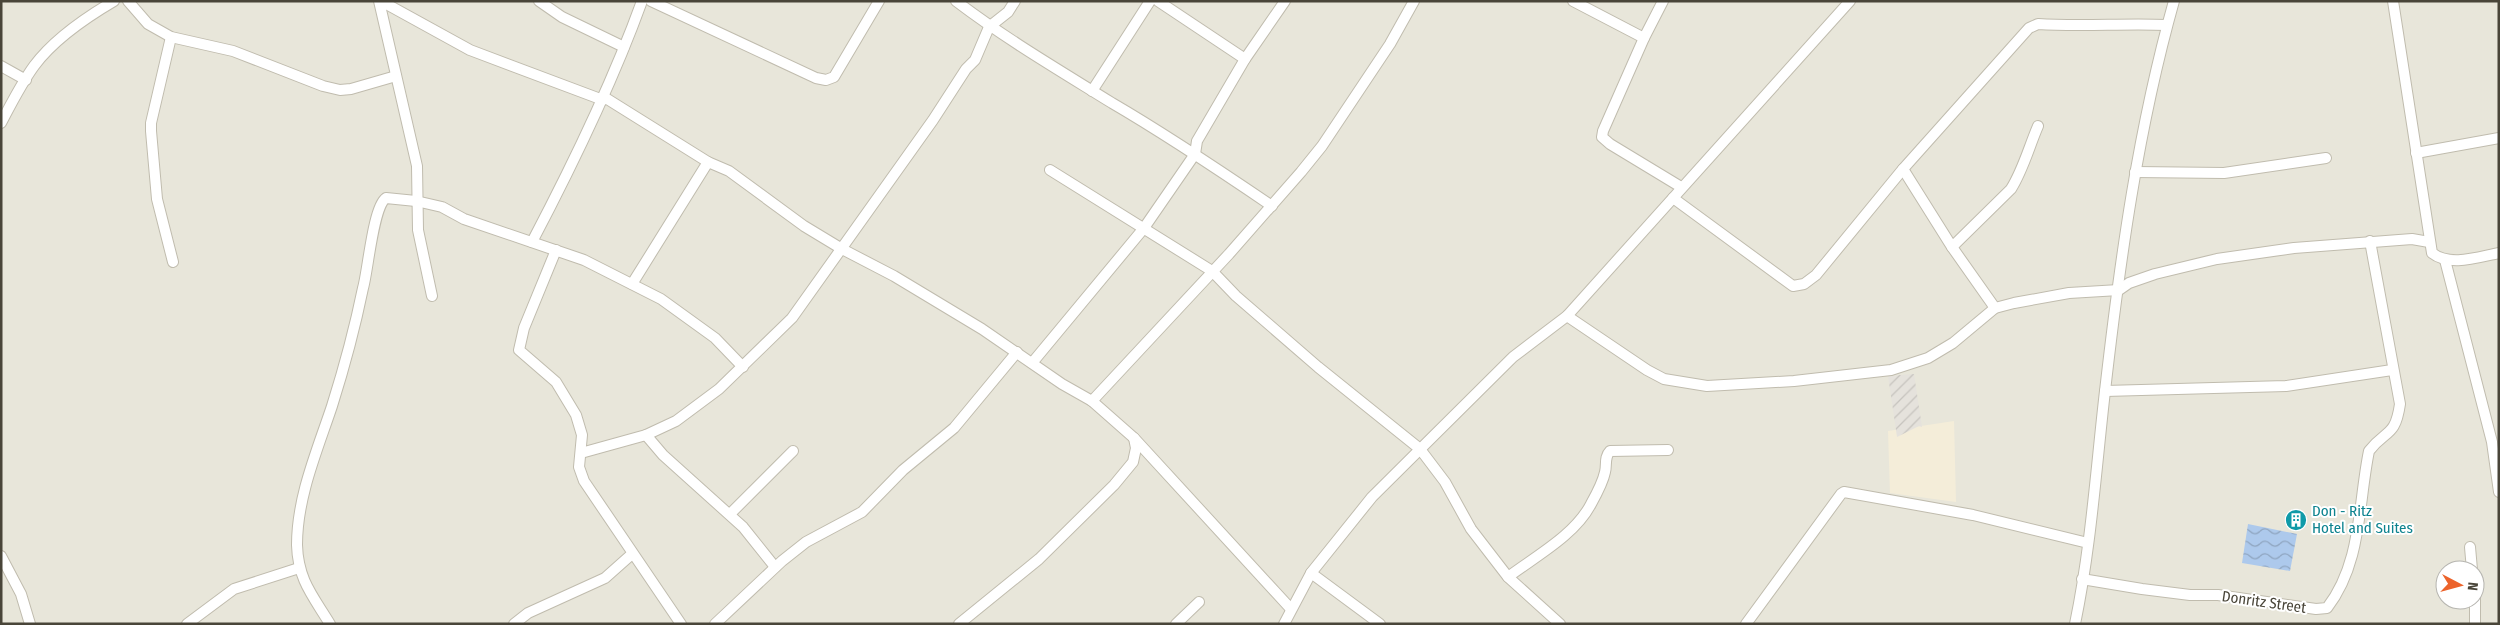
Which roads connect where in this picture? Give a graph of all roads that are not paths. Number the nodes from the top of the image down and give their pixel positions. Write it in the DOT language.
graph roads {
  1 [pos="114,1"];
  2 [pos="128,1"];
  3 [pos="380,1"];
  4 [pos="539,1"];
  5 [pos="642,1"];
  6 [pos="651,1"];
  7 [pos="879,1"];
  8 [pos="956,1"];
  9 [pos="1015,1"];
  10 [pos="1150,1"];
  11 [pos="1158,1"];
  12 [pos="1285,1"];
  13 [pos="1414,1"];
  14 [pos="1573,1"];
  15 [pos="1663,1"];
  16 [pos="1850,1"];
  17 [pos="2174,1"];
  18 [pos="2393,1"];
  19 [pos="2167,25"];
  20 [pos="989,26"];
  21 [pos="171,37"];
  22 [pos="1644,38"];
  23 [pos="624,47"];
  24 [pos="1245,59"];
  25 [pos="1,66"];
  26 [pos="396,76"];
  27 [pos="26,80"];
  28 [pos="1092,91"];
  29 [pos="603,99"];
  30 [pos="1,123"];
  31 [pos="2038,126"];
  32 [pos="2499,138"];
  33 [pos="2416,153"];
  34 [pos="1196,154"];
  35 [pos="2326,158"];
  36 [pos="708,162"];
  37 [pos="1903,169"];
  38 [pos="1050,170"];
  39 [pos="2135,172"];
  40 [pos="1682,187"];
  41 [pos="1673,198"];
  42 [pos="416,201"];
  43 [pos="1272,206"];
  44 [pos="1144,228"];
  45 [pos="2370,241"];
  46 [pos="532,242"];
  47 [pos="2429,242"];
  48 [pos="1952,247"];
  49 [pos="556,250"];
  50 [pos="842,250"];
  51 [pos="2499,253"];
  52 [pos="2445,260"];
  53 [pos="173,262"];
  54 [pos="1212,271"];
  55 [pos="632,284"];
  56 [pos="2119,290"];
  57 [pos="432,296"];
  58 [pos="1995,308"];
  59 [pos="1568,316"];
  60 [pos="1018,352"];
  61 [pos="1032,364"];
  62 [pos="744,366"];
  63 [pos="2392,370"];
  64 [pos="2105,391"];
  65 [pos="1092,401"];
  66 [pos="646,435"];
  67 [pos="1134,438"];
  68 [pos="1420,449"];
  69 [pos="1668,450"];
  70 [pos="793,451"];
  71 [pos="582,453"];
  72 [pos="2499,492"];
  73 [pos="730,514"];
  74 [pos="2088,542"];
  75 [pos="2470,547"];
  76 [pos="632,554"];
  77 [pos="1,556"];
  78 [pos="2471,560"];
  79 [pos="775,567"];
  80 [pos="299,568"];
  81 [pos="1310,573"];
  82 [pos="1508,577"];
  83 [pos="2082,579"];
  84 [pos="1199,602"];
  85 [pos="1292,609"];
  86 [pos="2475,610"];
  87 [pos="30,624"];
  88 [pos="187,624"];
  89 [pos="330,624"];
  90 [pos="514,624"];
  91 [pos="681,624"];
  92 [pos="715,624"];
  93 [pos="959,624"];
  94 [pos="1176,624"];
  95 [pos="1284,624"];
  96 [pos="1380,624"];
  97 [pos="1560,624"];
  98 [pos="1746,624"];
  99 [pos="2075,624"];
  100 [pos="2475,624"];
  1 -- 27 [label="street"];
  2 -- 21 [label="street"];
  3 -- 26 [label="street"];
  3 -- 29 [label="street"];
  4 -- 23 [label="street"];
  5 -- 23 [label="street"];
  6 -- 7 [label="street"];
  8 -- 20 [label="street"];
  9 -- 20 [label="street"];
  10 -- 28 [label="street"];
  11 -- 24 [label="street"];
  12 -- 24 [label="street"];
  13 -- 43 [label="street"];
  14 -- 22 [label="street"];
  15 -- 22 [label="street"];
  16 -- 40 [label="street"];
  17 -- 19 [label="street"];
  18 -- 33 [label="street"];
  19 -- 37 [label="street"];
  19 -- 39 [label="street"];
  20 -- 28 [label="street"];
  20 -- 50 [label="street"];
  21 -- 26 [label="street"];
  21 -- 53 [label="street"];
  22 -- 40 [label="street"];
  23 -- 29 [label="street"];
  24 -- 34 [label="street"];
  25 -- 27 [label="street"];
  26 -- 42 [label="street"];
  27 -- 30 [label="street"];
  28 -- 34 [label="street"];
  29 -- 36 [label="street"];
  29 -- 46 [label="street"];
  31 -- 48 [label="street"];
  32 -- 33 [label="street"];
  33 -- 47 [label="street"];
  34 -- 43 [label="street"];
  34 -- 44 [label="street"];
  35 -- 39 [label="street"];
  36 -- 50 [label="street"];
  36 -- 55 [label="street"];
  37 -- 41 [label="street"];
  37 -- 48 [label="street"];
  38 -- 44 [label="street"];
  39 -- 56 [label="street"];
  40 -- 41 [label="street"];
  41 -- 59 [label="street"];
  42 -- 46 [label="street"];
  42 -- 57 [label="street"];
  42 -- 80 [label="street"];
  43 -- 54 [label="street"];
  44 -- 54 [label="street"];
  44 -- 61 [label="street"];
  45 -- 47 [label="street"];
  45 -- 56 [label="street"];
  45 -- 63 [label="street, Donritz Street"];
  46 -- 49 [label="street"];
  47 -- 52 [label="street"];
  48 -- 58 [label="street"];
  49 -- 55 [label="street"];
  49 -- 71 [label="street"];
  50 -- 60 [label="street"];
  50 -- 62 [label="street"];
  51 -- 52 [label="street"];
  52 -- 72 [label="street"];
  54 -- 65 [label="street"];
  54 -- 68 [label="street"];
  55 -- 62 [label="street"];
  56 -- 58 [label="street"];
  56 -- 64 [label="street"];
  58 -- 59 [label="street"];
  59 -- 68 [label="street"];
  60 -- 61 [label="street"];
  60 -- 79 [label="street"];
  61 -- 65 [label="street"];
  62 -- 66 [label="street"];
  63 -- 64 [label="street"];
  63 -- 83 [label="street, Donritz Street"];
  64 -- 74 [label="street"];
  65 -- 67 [label="street"];
  66 -- 71 [label="street"];
  66 -- 73 [label="street"];
  67 -- 85 [label="street"];
  67 -- 93 [label="street"];
  68 -- 81 [label="street"];
  68 -- 82 [label="street"];
  69 -- 82 [label="street"];
  70 -- 73 [label="street"];
  71 -- 76 [label="street"];
  73 -- 79 [label="street"];
  74 -- 83 [label="street"];
  74 -- 98 [label="street"];
  75 -- 78 [label="street"];
  76 -- 90 [label="street"];
  76 -- 91 [label="street"];
  77 -- 87 [label="street"];
  79 -- 92 [label="street"];
  80 -- 88 [label="street"];
  80 -- 89 [label="street"];
  81 -- 85 [label="street"];
  81 -- 96 [label="street"];
  82 -- 97 [label="street"];
  83 -- 99 [label="street"];
  84 -- 94 [label="street"];
  85 -- 95 [label="street"];
  86 -- 100 [label="street"];
}
